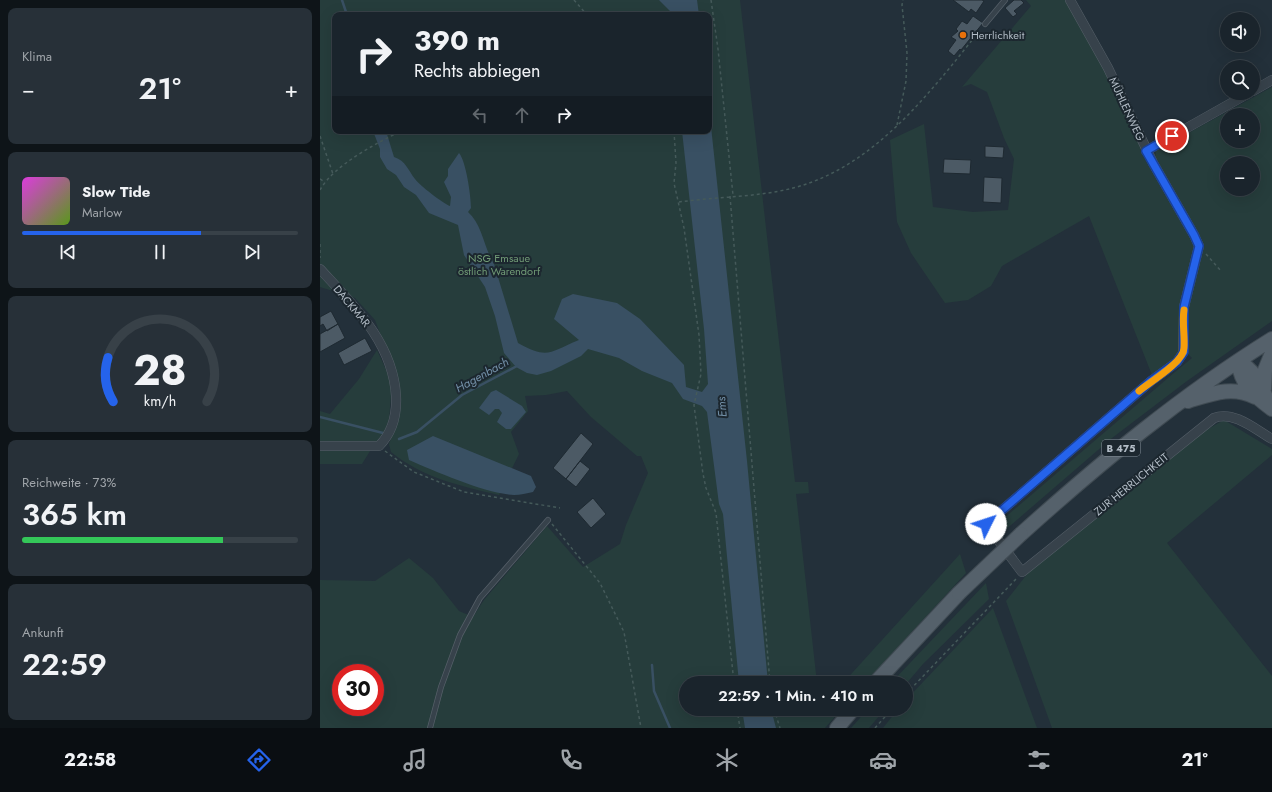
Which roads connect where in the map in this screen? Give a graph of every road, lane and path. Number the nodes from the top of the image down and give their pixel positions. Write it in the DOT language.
graph roads {
  1 [pos="574,0"];
  2 [pos="711,0"];
  3 [pos="903,0"];
  4 [pos="1005,0"];
  5 [pos="1070,0"];
  6 [pos="584,12"];
  7 [pos="985,24"];
  8 [pos="1272,80"];
  9 [pos="1260,87"];
  10 [pos="1237,100"];
  11 [pos="897,125"];
  12 [pos="394,134"];
  13 [pos="674,134"];
  14 [pos="320,136"];
  15 [pos="1146,151"];
  16 [pos="332,174"];
  17 [pos="320,178"];
  18 [pos="325,182"];
  19 [pos="320,190"];
  20 [pos="733,195"];
  21 [pos="730,196"];
  22 [pos="679,202"];
  23 [pos="320,244"];
  24 [pos="1199,246"];
  25 [pos="320,258"];
  26 [pos="320,269"];
  27 [pos="1221,271"];
  28 [pos="1272,339"];
  29 [pos="1272,353"];
  30 [pos="1238,361"];
  31 [pos="1260,393"];
  32 [pos="1178,404"];
  33 [pos="1272,408"];
  34 [pos="1272,439"];
  35 [pos="320,446"];
  36 [pos="379,446"];
  37 [pos="560,508"];
  38 [pos="548,520"];
  39 [pos="1022,572"];
  40 [pos="733,676"];
  41 [pos="769,676"];
  42 [pos="882,676"];
  43 [pos="913,687"];
  44 [pos="738,716"];
  45 [pos="776,716"];
  46 [pos="847,716"];
  47 [pos="886,716"];
  48 [pos="430,728"];
  49 [pos="641,728"];
  50 [pos="740,728"];
  51 [pos="780,728"];
  52 [pos="837,728"];
  53 [pos="875,728"];
  1 -- 6 [label="path"];
  2 -- 20 [label="path"];
  3 -- 11 [label="path"];
  4 -- 7 [label="lane"];
  5 -- 15 [label="street, MÜHLENWEG"];
  7 -- 11 [label="path"];
  8 -- 9 [label="street"];
  10 -- 15 [label="street"];
  11 -- 20 [label="path"];
  12 -- 16 [label="path"];
  13 -- 22 [label="path"];
  14 -- 16 [label="path"];
  15 -- 24 [label="street, MÜHLENWEG"];
  16 -- 18 [label="path"];
  17 -- 18 [label="path"];
  18 -- 19 [label="path"];
  20 -- 21 [label="path"];
  21 -- 22 [label="path"];
  21 -- 41 [label="path"];
  22 -- 40 [label="path"];
  23 -- 25 [label="path"];
  24 -- 27 [label="path"];
  24 -- 39 [label="street"];
  26 -- 36 [label="street, DACKMAR"];
  28 -- 30 [label="main road, B 475"];
  29 -- 31 [label="main road"];
  30 -- 31 [label="main road"];
  30 -- 32 [label="main road, B 475"];
  31 -- 32 [label="main road"];
  31 -- 33 [label="main road"];
  32 -- 42 [label="main road, B 475, bridge"];
  34 -- 39 [label="street, ZUR HERRLICHKEIT"];
  35 -- 36 [label="street"];
  36 -- 37 [label="path"];
  38 -- 48 [label="lane"];
  38 -- 49 [label="path"];
  39 -- 43 [label="path"];
  44 -- 50 [label="path"];
  45 -- 51 [label="path"];
  46 -- 52 [label="main road"];
  47 -- 53 [label="path"];
}
